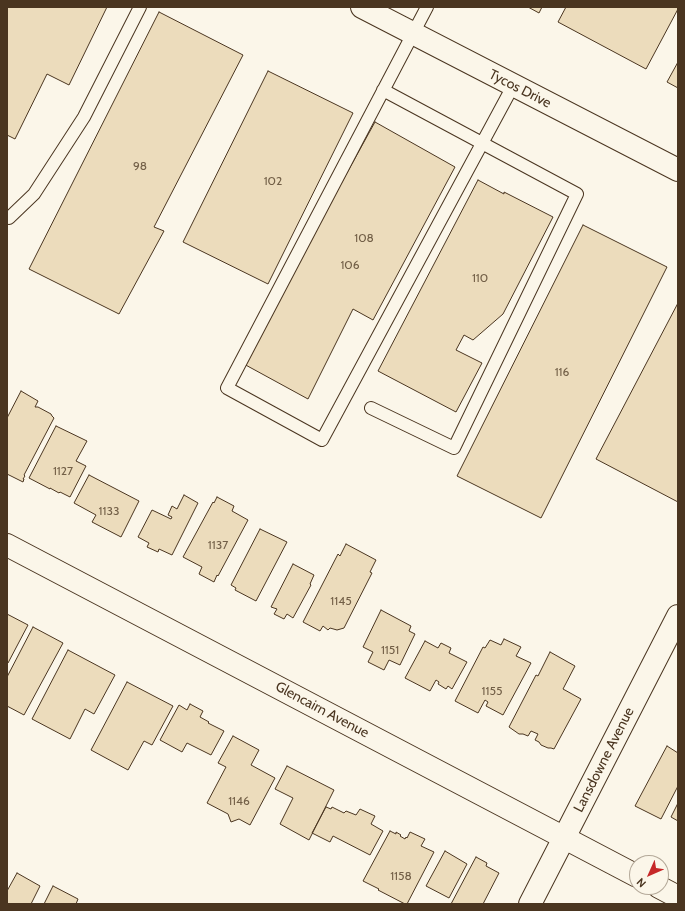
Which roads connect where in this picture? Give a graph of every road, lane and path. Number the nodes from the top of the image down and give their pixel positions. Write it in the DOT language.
graph roads {
  1 [pos="140,7"];
  2 [pos="362,7"];
  3 [pos="427,7"];
  4 [pos="414,34"];
  5 [pos="513,86"];
  6 [pos="384,90"];
  7 [pos="482,143"];
  8 [pos="678,170"];
  9 [pos="8,219"];
  10 [pos="371,408"];
  11 [pos="7,545"];
  12 [pos="678,616"];
  13 [pos="565,838"];
  14 [pos="629,872"];
  15 [pos="669,892"];
  16 [pos="678,897"];
  17 [pos="530,904"];
  1 -- 9 [label="lane"];
  2 -- 4 [label="street, Tycos Drive"];
  3 -- 4 [label="lane"];
  4 -- 5 [label="street, Tycos Drive"];
  4 -- 6 [label="lane"];
  5 -- 7 [label="lane"];
  5 -- 8 [label="street, Tycos Drive"];
  6 -- 7 [label="lane"];
  6 -- 7 [label="lane"];
  7 -- 10 [label="lane"];
  11 -- 13 [label="street, Glencairn Avenue"];
  12 -- 13 [label="street, Lansdowne Avenue"];
  13 -- 14 [label="street, Glencairn Avenue"];
  13 -- 17 [label="street, Lansdowne Avenue"];
  15 -- 16 [label="street"];
}
